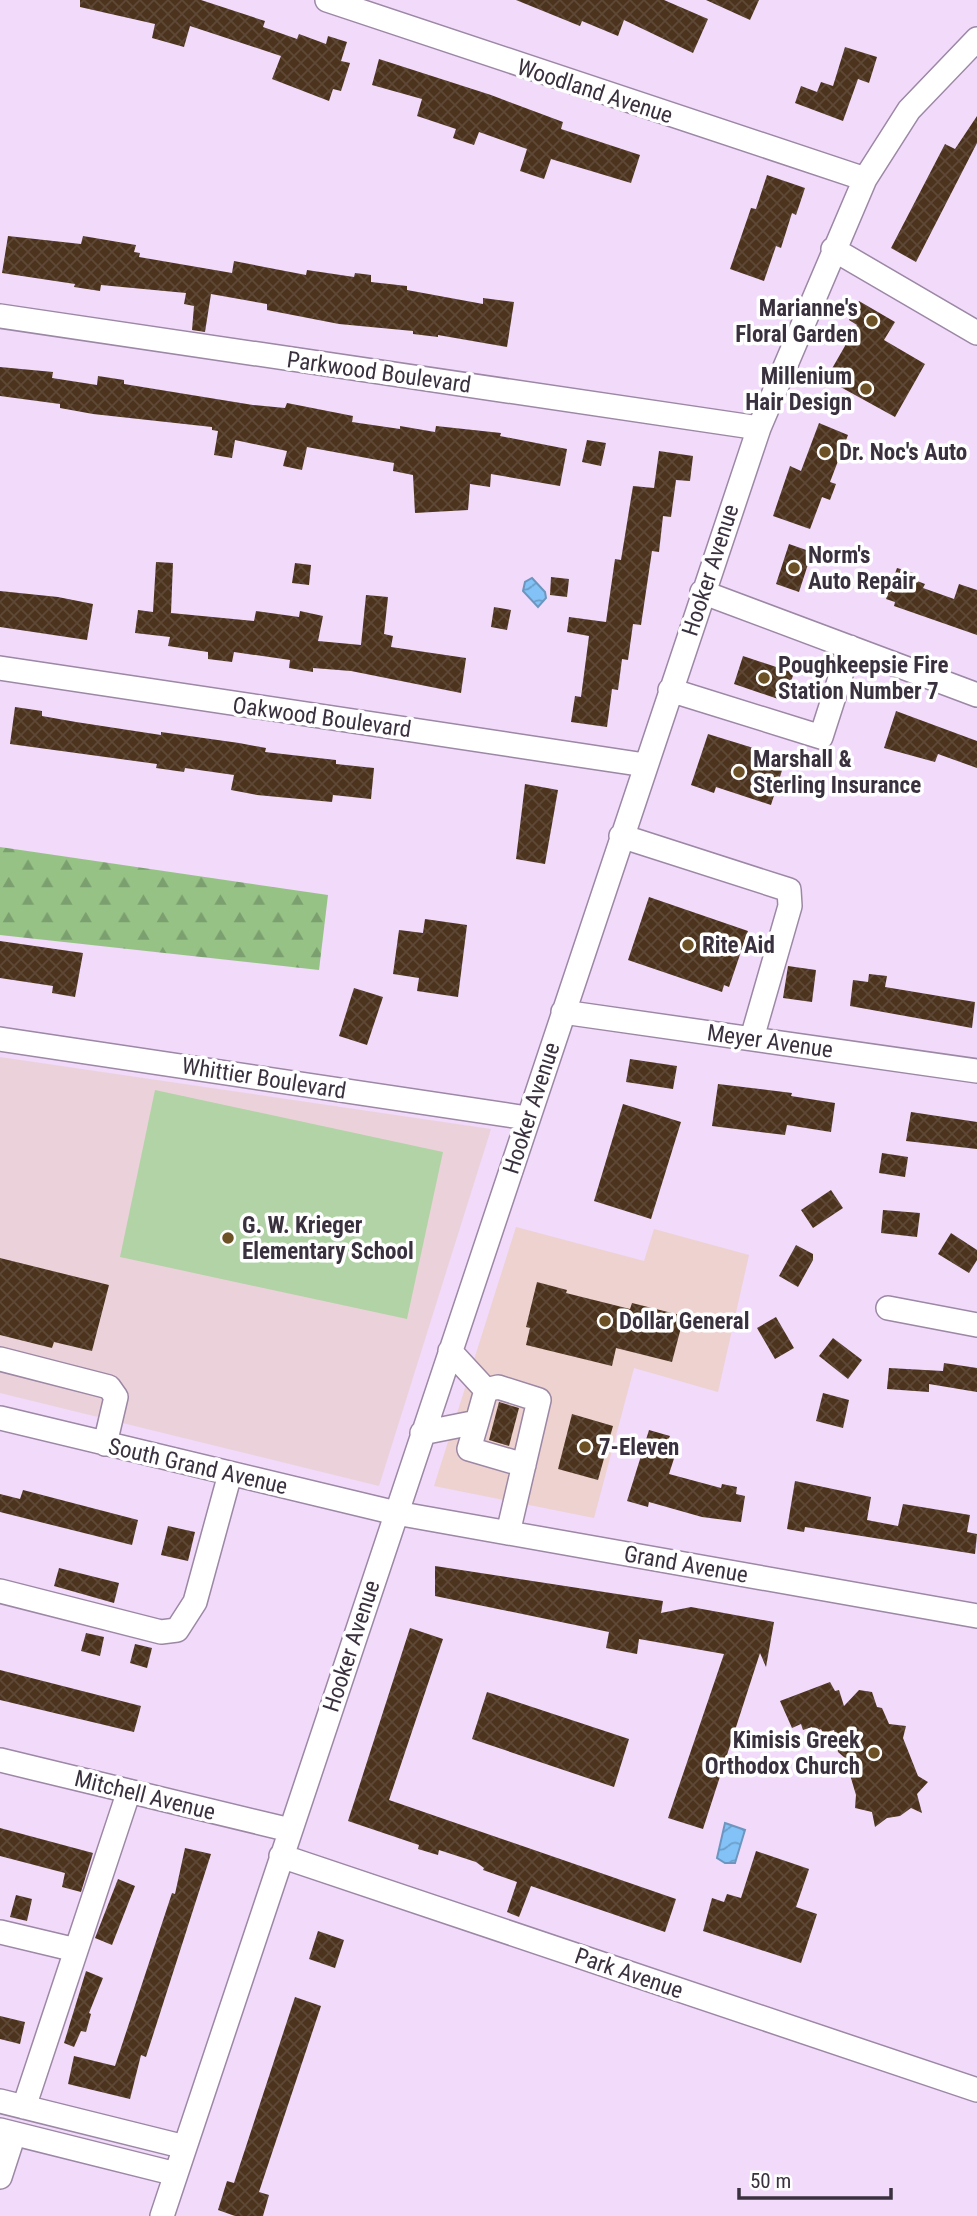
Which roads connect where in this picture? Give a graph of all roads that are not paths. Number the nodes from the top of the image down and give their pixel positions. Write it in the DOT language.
graph roads {
  1 [pos="327,0"];
  2 [pos="977,39"];
  3 [pos="865,179"];
  4 [pos="833,249"];
  5 [pos="0,316"];
  6 [pos="977,333"];
  7 [pos="759,428"];
  8 [pos="702,592"];
  9 [pos="850,647"];
  10 [pos="0,668"];
  11 [pos="670,690"];
  12 [pos="977,695"];
  13 [pos="645,765"];
  14 [pos="621,836"];
  15 [pos="563,1012"];
  16 [pos="752,1038"];
  17 [pos="0,1039"];
  18 [pos="977,1071"];
  19 [pos="527,1118"];
  20 [pos="888,1308"];
  21 [pos="977,1325"];
  22 [pos="450,1351"];
  23 [pos="0,1359"];
  24 [pos="486,1390"];
  25 [pos="0,1418"];
  26 [pos="477,1422"];
  27 [pos="422,1433"];
  28 [pos="105,1444"];
  29 [pos="524,1465"];
  30 [pos="230,1474"];
  31 [pos="396,1513"];
  32 [pos="508,1533"];
  33 [pos="0,1591"];
  34 [pos="977,1616"];
  35 [pos="0,1759"];
  36 [pos="129,1791"];
  37 [pos="290,1830"];
  38 [pos="281,1856"];
  39 [pos="0,1932"];
  40 [pos="76,1950"];
  41 [pos="977,2090"];
  42 [pos="0,2101"];
  43 [pos="24,2107"];
  44 [pos="7,2132"];
  45 [pos="185,2147"];
  46 [pos="176,2174"];
  47 [pos="0,2177"];
  48 [pos="162,2216"];
  1 -- 3 [label="street, Woodland Avenue"];
  2 -- 3 [label="street, Hooker Avenue"];
  3 -- 4 [label="street, Hooker Avenue"];
  4 -- 6 [label="street"];
  4 -- 7 [label="street, Hooker Avenue"];
  5 -- 7 [label="street, Parkwood Boulevard"];
  7 -- 8 [label="street, Hooker Avenue"];
  8 -- 9 [label="street"];
  8 -- 11 [label="street, Hooker Avenue"];
  9 -- 11 [label="street"];
  9 -- 12 [label="street"];
  10 -- 13 [label="street, Oakwood Boulevard"];
  11 -- 13 [label="street, Hooker Avenue"];
  13 -- 14 [label="street, Hooker Avenue"];
  14 -- 15 [label="street, Hooker Avenue"];
  14 -- 16 [label="street"];
  15 -- 16 [label="street, Meyer Avenue"];
  15 -- 19 [label="street, Hooker Avenue"];
  16 -- 18 [label="street, Meyer Avenue"];
  17 -- 19 [label="street, Whittier Boulevard"];
  19 -- 22 [label="street, Hooker Avenue"];
  20 -- 21 [label="street"];
  22 -- 24 [label="street"];
  22 -- 27 [label="street, Hooker Avenue"];
  23 -- 28 [label="street"];
  24 -- 26 [label="street"];
  24 -- 29 [label="street"];
  25 -- 28 [label="street, South Grand Avenue"];
  26 -- 27 [label="street"];
  26 -- 29 [label="street"];
  27 -- 31 [label="street, Hooker Avenue"];
  28 -- 30 [label="street, South Grand Avenue"];
  29 -- 32 [label="street"];
  30 -- 31 [label="street, South Grand Avenue"];
  30 -- 33 [label="street"];
  31 -- 32 [label="street, Grand Avenue"];
  31 -- 37 [label="street, Hooker Avenue"];
  32 -- 34 [label="street, Grand Avenue"];
  35 -- 36 [label="street, Mitchell Avenue"];
  36 -- 37 [label="street, Mitchell Avenue"];
  36 -- 40 [label="street"];
  37 -- 38 [label="street, Hooker Avenue"];
  38 -- 41 [label="street, Park Avenue"];
  38 -- 45 [label="street, Hooker Avenue"];
  39 -- 40 [label="street"];
  40 -- 43 [label="street"];
  42 -- 43 [label="street"];
  43 -- 45 [label="street"];
  44 -- 46 [label="street"];
  44 -- 47 [label="street"];
  45 -- 46 [label="street, Hooker Avenue"];
  46 -- 48 [label="street, Hooker Avenue"];
}
